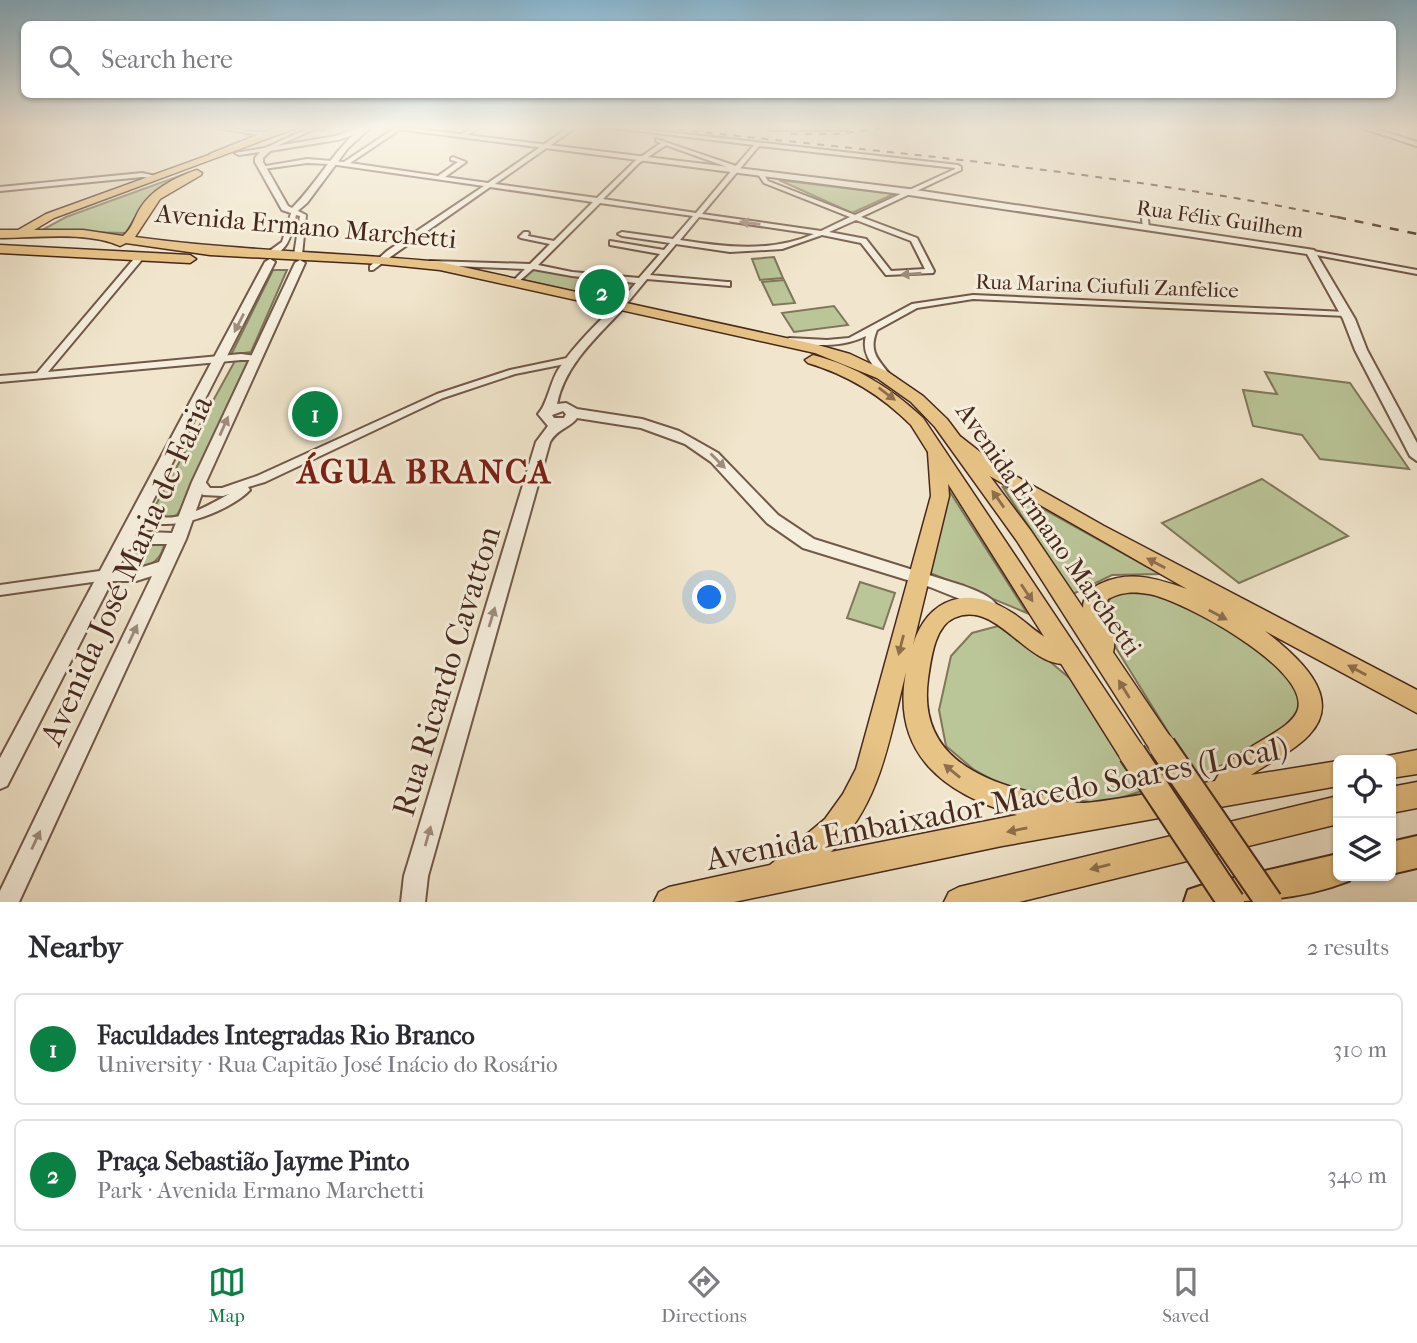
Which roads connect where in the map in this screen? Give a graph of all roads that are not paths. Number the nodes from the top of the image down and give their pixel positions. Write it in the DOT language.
graph roads {
  1 [pos="176,170"];
  2 [pos="201,170"];
  3 [pos="265,170"];
  4 [pos="324,170"];
  5 [pos="386,170"];
  6 [pos="451,170"];
  7 [pos="510,170"];
  8 [pos="629,170"];
  9 [pos="736,170"];
  10 [pos="958,170"];
  11 [pos="761,174"];
  12 [pos="157,177"];
  13 [pos="439,178"];
  14 [pos="488,186"];
  15 [pos="0,188"];
  16 [pos="909,192"];
  17 [pos="597,201"];
  18 [pos="1144,210"];
  19 [pos="294,211"];
  20 [pos="50,216"];
  21 [pos="697,216"];
  22 [pos="855,217"];
  23 [pos="148,227"];
  24 [pos="1146,228"];
  25 [pos="0,229"];
  26 [pos="817,232"];
  27 [pos="526,233"];
  28 [pos="0,234"];
  29 [pos="21,234"];
  30 [pos="622,234"];
  31 [pos="128,239"];
  32 [pos="675,242"];
  33 [pos="554,243"];
  34 [pos="613,243"];
  35 [pos="181,248"];
  36 [pos="0,249"];
  37 [pos="16,250"];
  38 [pos="1311,252"];
  39 [pos="666,253"];
  40 [pos="79,254"];
  41 [pos="141,256"];
  42 [pos="271,258"];
  43 [pos="299,259"];
  44 [pos="416,263"];
  45 [pos="377,264"];
  46 [pos="530,266"];
  47 [pos="1417,272"];
  48 [pos="645,279"];
  49 [pos="517,281"];
  50 [pos="727,284"];
  51 [pos="616,310"];
  52 [pos="1346,314"];
  53 [pos="873,330"];
  54 [pos="780,341"];
  55 [pos="254,358"];
  56 [pos="572,360"];
  57 [pos="219,363"];
  58 [pos="40,375"];
  59 [pos="886,376"];
  60 [pos="0,379"];
  61 [pos="559,379"];
  62 [pos="564,415"];
  63 [pos="946,447"];
  64 [pos="1417,456"];
  65 [pos="261,479"];
  66 [pos="199,482"];
  67 [pos="141,513"];
  68 [pos="186,518"];
  69 [pos="178,538"];
  70 [pos="123,546"];
  71 [pos="165,566"];
  72 [pos="107,575"];
  73 [pos="918,578"];
  74 [pos="0,590"];
  75 [pos="995,612"];
  76 [pos="1102,653"];
  77 [pos="1069,655"];
  78 [pos="1417,702"];
  79 [pos="1417,762"];
  80 [pos="1396,765"];
  81 [pos="1333,775"];
  82 [pos="0,779"];
  83 [pos="1224,792"];
  84 [pos="1417,795"];
  85 [pos="1396,799"];
  86 [pos="1333,811"];
  87 [pos="1084,817"];
  88 [pos="1417,852"];
  89 [pos="1396,857"];
  90 [pos="1333,871"];
  91 [pos="777,877"];
  92 [pos="8,902"];
  93 [pos="413,902"];
  94 [pos="669,902"];
  95 [pos="959,902"];
  96 [pos="1199,902"];
  97 [pos="1231,902"];
  98 [pos="1269,902"];
  1 -- 12 [label="main road"];
  2 -- 23 [label="main road"];
  3 -- 19 [label="street"];
  4 -- 19 [label="street"];
  5 -- 13 [label="street"];
  6 -- 13 [label="street"];
  7 -- 14 [label="street"];
  8 -- 17 [label="street"];
  9 -- 11 [label="street, Rua Félix Guilhem"];
  9 -- 21 [label="street"];
  10 -- 16 [label="street"];
  11 -- 16 [label="street, Rua Félix Guilhem"];
  11 -- 22 [label="street"];
  12 -- 15 [label="street"];
  12 -- 20 [label="main road"];
  13 -- 14 [label="street"];
  14 -- 17 [label="street"];
  14 -- 45 [label="street"];
  16 -- 22 [label="street"];
  16 -- 24 [label="street, Rua Félix Guilhem"];
  17 -- 21 [label="street"];
  17 -- 33 [label="street"];
  18 -- 24 [label="street"];
  19 -- 42 [label="street"];
  19 -- 43 [label="street"];
  20 -- 25 [label="main road"];
  20 -- 29 [label="main road"];
  26 -- 21 [label="street, one-way"];
  21 -- 32 [label="street"];
  22 -- 26 [label="street"];
  22 -- 26 [label="street, one-way"];
  23 -- 31 [label="main road"];
  23 -- 35 [label="main road"];
  24 -- 38 [label="street, Rua Félix Guilhem"];
  26 -- 32 [label="street"];
  27 -- 33 [label="street"];
  28 -- 29 [label="main road, Avenida Ermano Marchetti"];
  29 -- 31 [label="main road, Avenida Ermano Marchetti"];
  29 -- 37 [label="main road"];
  30 -- 32 [label="street"];
  31 -- 35 [label="main road, Avenida Ermano Marchetti"];
  31 -- 40 [label="main road"];
  32 -- 39 [label="street"];
  33 -- 46 [label="street"];
  34 -- 39 [label="street"];
  35 -- 42 [label="main road, Avenida Ermano Marchetti"];
  36 -- 37 [label="main road, Avenida Ermano Marchetti"];
  37 -- 40 [label="main road, Avenida Ermano Marchetti"];
  38 -- 47 [label="street, Rua Félix Guilhem"];
  38 -- 52 [label="street"];
  39 -- 48 [label="street"];
  40 -- 41 [label="main road, Avenida Ermano Marchetti"];
  41 -- 42 [label="main road, Avenida Ermano Marchetti"];
  41 -- 58 [label="street"];
  42 -- 43 [label="main road, Avenida Ermano Marchetti"];
  42 -- 57 [label="street, Avenida José Maria de Faria, one-way"];
  43 -- 45 [label="main road, Avenida Ermano Marchetti"];
  43 -- 55 [label="street, Avenida José Maria de Faria"];
  44 -- 45 [label="main road, Avenida Ermano Marchetti"];
  44 -- 46 [label="street"];
  44 -- 49 [label="main road, Avenida Ermano Marchetti"];
  45 -- 51 [label="main road, Avenida Ermano Marchetti"];
  46 -- 48 [label="street"];
  46 -- 49 [label="street"];
  48 -- 50 [label="street"];
  48 -- 51 [label="street"];
  49 -- 51 [label="main road, Avenida Ermano Marchetti"];
  51 -- 54 [label="main road, Avenida Ermano Marchetti"];
  51 -- 56 [label="street, Rua Ricardo Cavatton"];
  51 -- 63 [label="main road, Avenida Ermano Marchetti, one-way"];
  52 -- 53 [label="street, Rua Marina Ciufuli Zanfelice"];
  52 -- 64 [label="street"];
  53 -- 54 [label="street, Rua Marina Ciufuli Zanfelice"];
  53 -- 59 [label="street"];
  54 -- 59 [label="main road, Avenida Ermano Marchetti"];
  55 -- 57 [label="street"];
  66 -- 55 [label="street, Avenida José Maria de Faria, one-way"];
  56 -- 61 [label="street, Rua Ricardo Cavatton"];
  56 -- 65 [label="street"];
  57 -- 58 [label="street"];
  57 -- 67 [label="street, Avenida José Maria de Faria"];
  58 -- 60 [label="street"];
  59 -- 63 [label="main road, Avenida Ermano Marchetti"];
  61 -- 62 [label="street"];
  61 -- 62 [label="street, Rua Ricardo Cavatton"];
  62 -- 73 [label="street, one-way"];
  93 -- 62 [label="street, Rua Ricardo Cavatton, one-way"];
  63 -- 73 [label="main road"];
  76 -- 63 [label="main road, Avenida Ermano Marchetti, one-way"];
  63 -- 77 [label="main road, Avenida Ermano Marchetti, one-way"];
  78 -- 63 [label="main road, one-way"];
  65 -- 66 [label="street"];
  65 -- 68 [label="street"];
  66 -- 68 [label="street, Avenida José Maria de Faria"];
  67 -- 68 [label="street"];
  67 -- 70 [label="street, Avenida José Maria de Faria"];
  68 -- 69 [label="street, Avenida José Maria de Faria"];
  69 -- 70 [label="street"];
  69 -- 71 [label="street, Avenida José Maria de Faria"];
  70 -- 72 [label="street, Avenida José Maria de Faria"];
  71 -- 72 [label="street"];
  92 -- 71 [label="street, Avenida José Maria de Faria, one-way"];
  72 -- 74 [label="street"];
  72 -- 82 [label="street, Avenida José Maria de Faria"];
  73 -- 75 [label="street"];
  73 -- 91 [label="main road, one-way"];
  75 -- 77 [label="main road"];
  87 -- 75 [label="main road, one-way"];
  76 -- 83 [label="main road, one-way"];
  98 -- 76 [label="main road, Avenida Ermano Marchetti, one-way, bridge"];
  77 -- 97 [label="main road, Avenida Ermano Marchetti, bridge"];
  79 -- 80 [label="main road"];
  81 -- 83 [label="main road, Avenida Embaixador Macedo Soares (Local)"];
  83 -- 87 [label="main road, Avenida Embaixador Macedo Soares (Local)"];
  84 -- 85 [label="main road"];
  86 -- 95 [label="main road, one-way"];
  87 -- 91 [label="main road, Avenida Embaixador Macedo Soares (Local), one-way"];
  88 -- 89 [label="highway"];
  90 -- 96 [label="highway"];
  91 -- 94 [label="main road, Avenida Embaixador Macedo Soares (Local)"];
}
